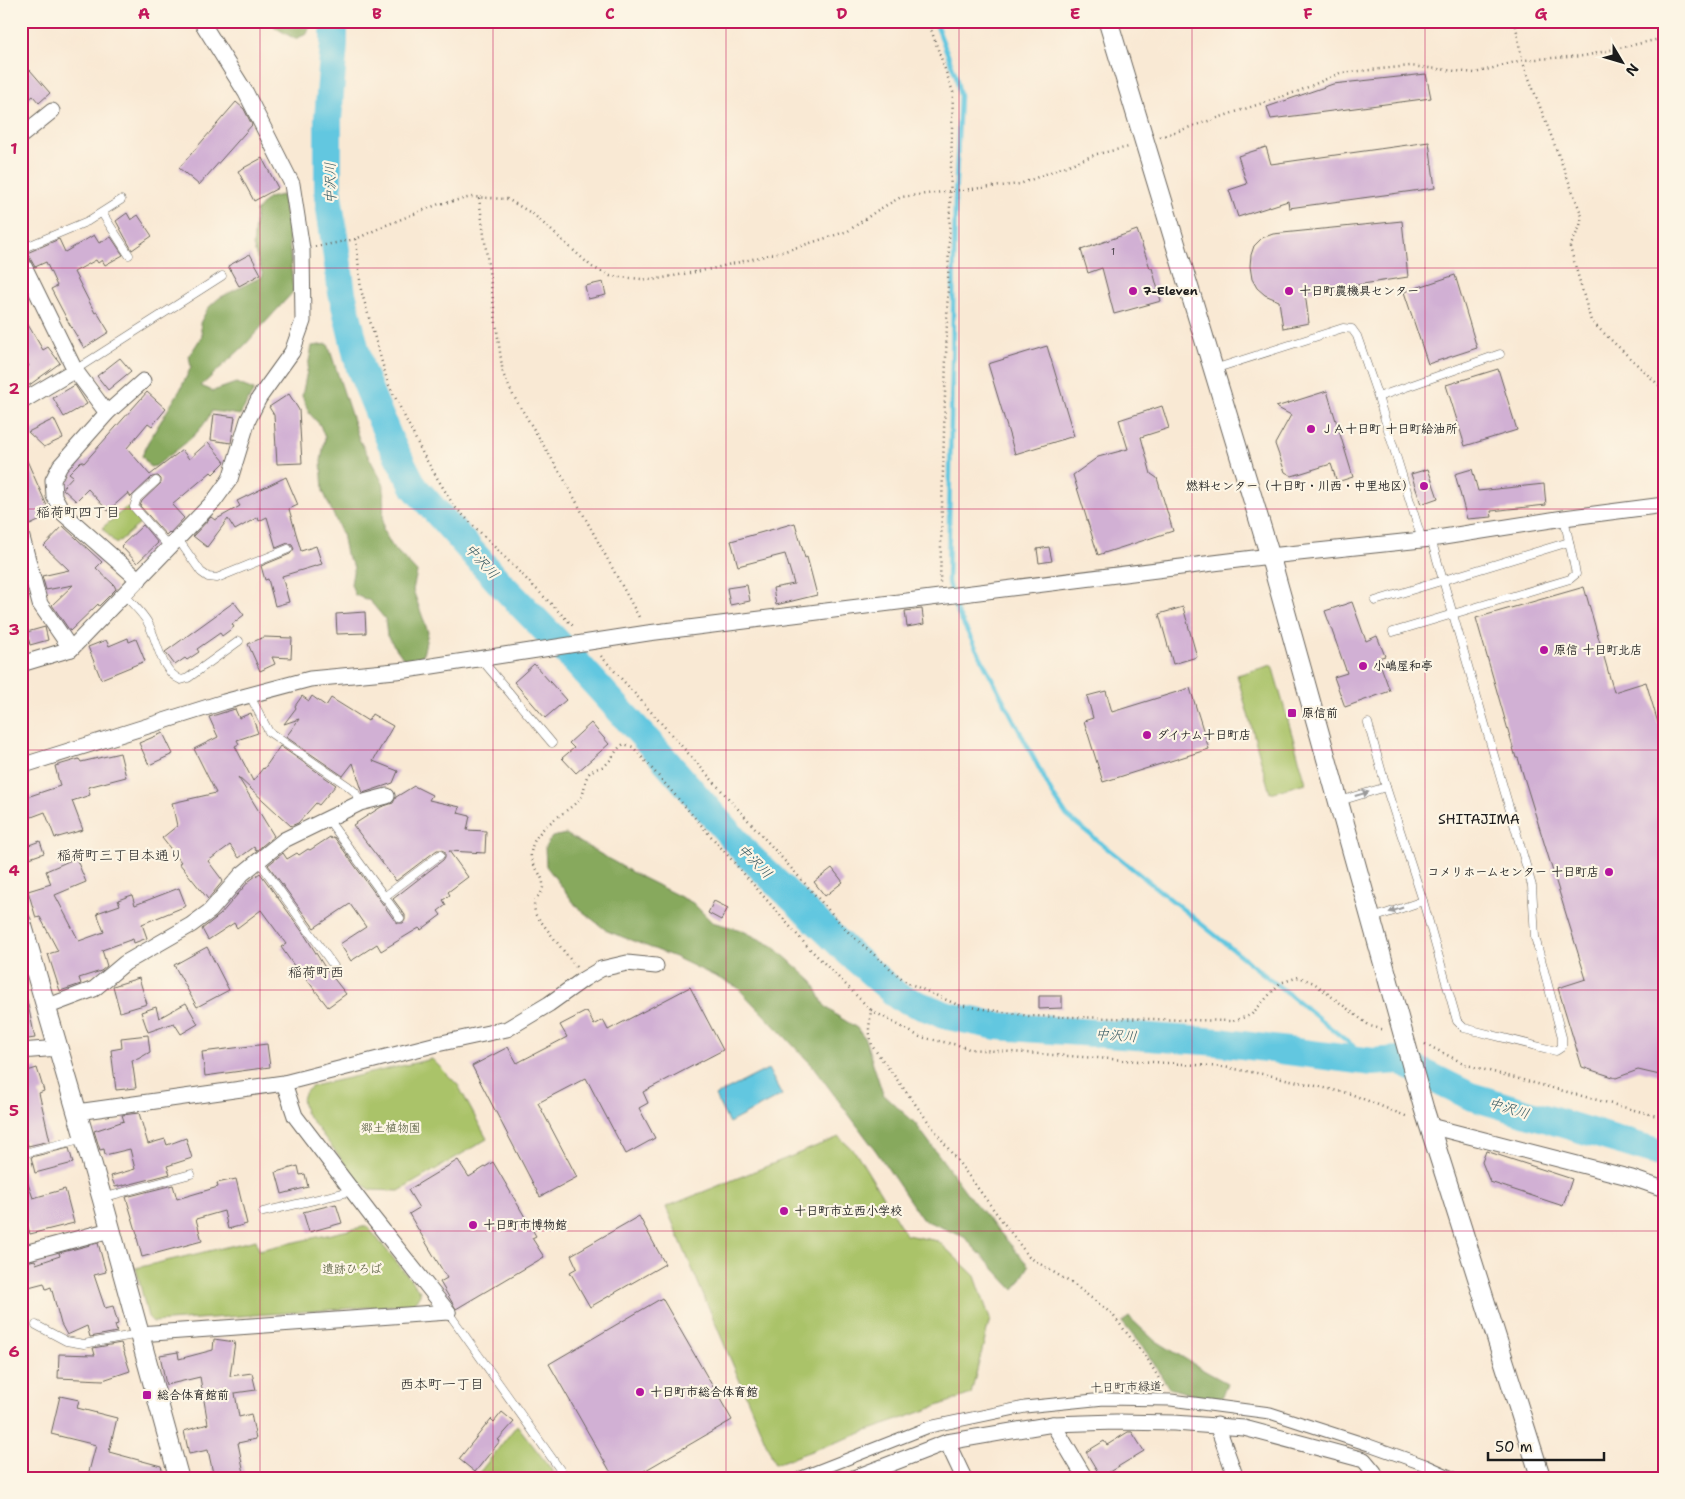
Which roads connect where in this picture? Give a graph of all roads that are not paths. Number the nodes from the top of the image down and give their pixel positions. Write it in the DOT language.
graph roads {
  1 [pos="201,21"];
  2 [pos="1108,21"];
  3 [pos="52,110"];
  4 [pos="21,136"];
  5 [pos="121,200"];
  6 [pos="102,213"];
  7 [pos="21,249"];
  8 [pos="129,255"];
  9 [pos="21,260"];
  10 [pos="222,276"];
  11 [pos="1500,354"];
  12 [pos="75,370"];
  13 [pos="1213,370"];
  14 [pos="143,382"];
  15 [pos="1378,398"];
  16 [pos="21,402"];
  17 [pos="107,414"];
  18 [pos="156,481"];
  19 [pos="1664,505"];
  20 [pos="1564,518"];
  21 [pos="21,534"];
  22 [pos="1426,540"];
  23 [pos="1569,542"];
  24 [pos="174,543"];
  25 [pos="288,549"];
  26 [pos="1270,556"];
  27 [pos="139,580"];
  28 [pos="1442,580"];
  29 [pos="125,595"];
  30 [pos="1375,600"];
  31 [pos="1452,615"];
  32 [pos="1393,632"];
  33 [pos="238,641"];
  34 [pos="71,649"];
  35 [pos="481,659"];
  36 [pos="21,664"];
  37 [pos="250,696"];
  38 [pos="1368,723"];
  39 [pos="552,744"];
  40 [pos="21,766"];
  41 [pos="1386,787"];
  42 [pos="387,796"];
  43 [pos="1338,802"];
  44 [pos="360,803"];
  45 [pos="326,818"];
  46 [pos="440,855"];
  47 [pos="258,860"];
  48 [pos="384,897"];
  49 [pos="1422,901"];
  50 [pos="400,918"];
  51 [pos="1370,918"];
  52 [pos="23,933"];
  53 [pos="656,966"];
  54 [pos="336,969"];
  55 [pos="46,1007"];
  56 [pos="58,1048"];
  57 [pos="21,1051"];
  58 [pos="284,1083"];
  59 [pos="77,1112"];
  60 [pos="1430,1126"];
  61 [pos="84,1138"];
  62 [pos="21,1154"];
  63 [pos="191,1174"];
  64 [pos="1664,1189"];
  65 [pos="352,1191"];
  66 [pos="102,1198"];
  67 [pos="263,1212"];
  68 [pos="110,1230"];
  69 [pos="21,1254"];
  70 [pos="448,1312"];
  71 [pos="36,1325"];
  72 [pos="139,1334"];
  73 [pos="1053,1424"];
  74 [pos="1218,1426"];
  75 [pos="948,1442"];
  76 [pos="179,1478"];
  77 [pos="566,1478"];
  78 [pos="799,1478"];
  79 [pos="854,1478"];
  80 [pos="964,1478"];
  81 [pos="1085,1478"];
  82 [pos="1236,1478"];
  83 [pos="1376,1478"];
  84 [pos="1454,1478"];
  85 [pos="1541,1478"];
  1 -- 24 [label="street"];
  2 -- 13 [label="street"];
  3 -- 4 [label="street"];
  5 -- 6 [label="lane"];
  6 -- 7 [label="lane"];
  6 -- 8 [label="lane"];
  9 -- 12 [label="street"];
  10 -- 12 [label="lane"];
  11 -- 15 [label="lane"];
  12 -- 16 [label="street"];
  12 -- 17 [label="street"];
  13 -- 15 [label="lane"];
  13 -- 26 [label="street"];
  14 -- 17 [label="street"];
  15 -- 22 [label="lane"];
  17 -- 27 [label="street"];
  18 -- 24 [label="lane"];
  19 -- 20 [label="street"];
  20 -- 22 [label="street"];
  20 -- 23 [label="lane"];
  21 -- 34 [label="street"];
  22 -- 26 [label="street"];
  22 -- 28 [label="lane"];
  23 -- 28 [label="lane"];
  23 -- 31 [label="lane"];
  24 -- 25 [label="lane"];
  24 -- 27 [label="street"];
  26 -- 35 [label="street"];
  26 -- 43 [label="street"];
  27 -- 29 [label="street"];
  28 -- 30 [label="lane"];
  28 -- 31 [label="lane"];
  29 -- 33 [label="lane"];
  29 -- 34 [label="street"];
  31 -- 32 [label="lane"];
  31 -- 49 [label="lane"];
  34 -- 36 [label="street"];
  35 -- 37 [label="street"];
  35 -- 39 [label="lane"];
  37 -- 40 [label="street"];
  37 -- 44 [label="lane"];
  38 -- 41 [label="lane"];
  43 -- 41 [label="lane, one-way"];
  41 -- 49 [label="lane"];
  42 -- 44 [label="street"];
  43 -- 51 [label="street"];
  44 -- 45 [label="street"];
  45 -- 47 [label="street"];
  45 -- 48 [label="lane"];
  46 -- 48 [label="lane"];
  47 -- 54 [label="lane"];
  47 -- 55 [label="street"];
  48 -- 50 [label="lane"];
  49 -- 51 [label="lane, one-way"];
  51 -- 60 [label="street"];
  52 -- 55 [label="street"];
  53 -- 58 [label="street"];
  55 -- 56 [label="street"];
  56 -- 57 [label="street"];
  56 -- 59 [label="street"];
  58 -- 59 [label="street"];
  58 -- 65 [label="street"];
  59 -- 61 [label="street"];
  60 -- 64 [label="street"];
  60 -- 85 [label="street"];
  61 -- 62 [label="lane"];
  61 -- 66 [label="street"];
  63 -- 66 [label="lane"];
  65 -- 67 [label="lane"];
  65 -- 70 [label="street"];
  66 -- 68 [label="street"];
  68 -- 69 [label="street"];
  68 -- 72 [label="street"];
  70 -- 72 [label="street"];
  70 -- 77 [label="lane"];
  71 -- 72 [label="lane"];
  72 -- 76 [label="street"];
  73 -- 74 [label="street"];
  73 -- 75 [label="street"];
  73 -- 81 [label="street"];
  74 -- 82 [label="street"];
  74 -- 83 [label="street"];
  75 -- 79 [label="street"];
  75 -- 80 [label="street"];
  78 -- 84 [label="street, 十日町市緑道"];
}
